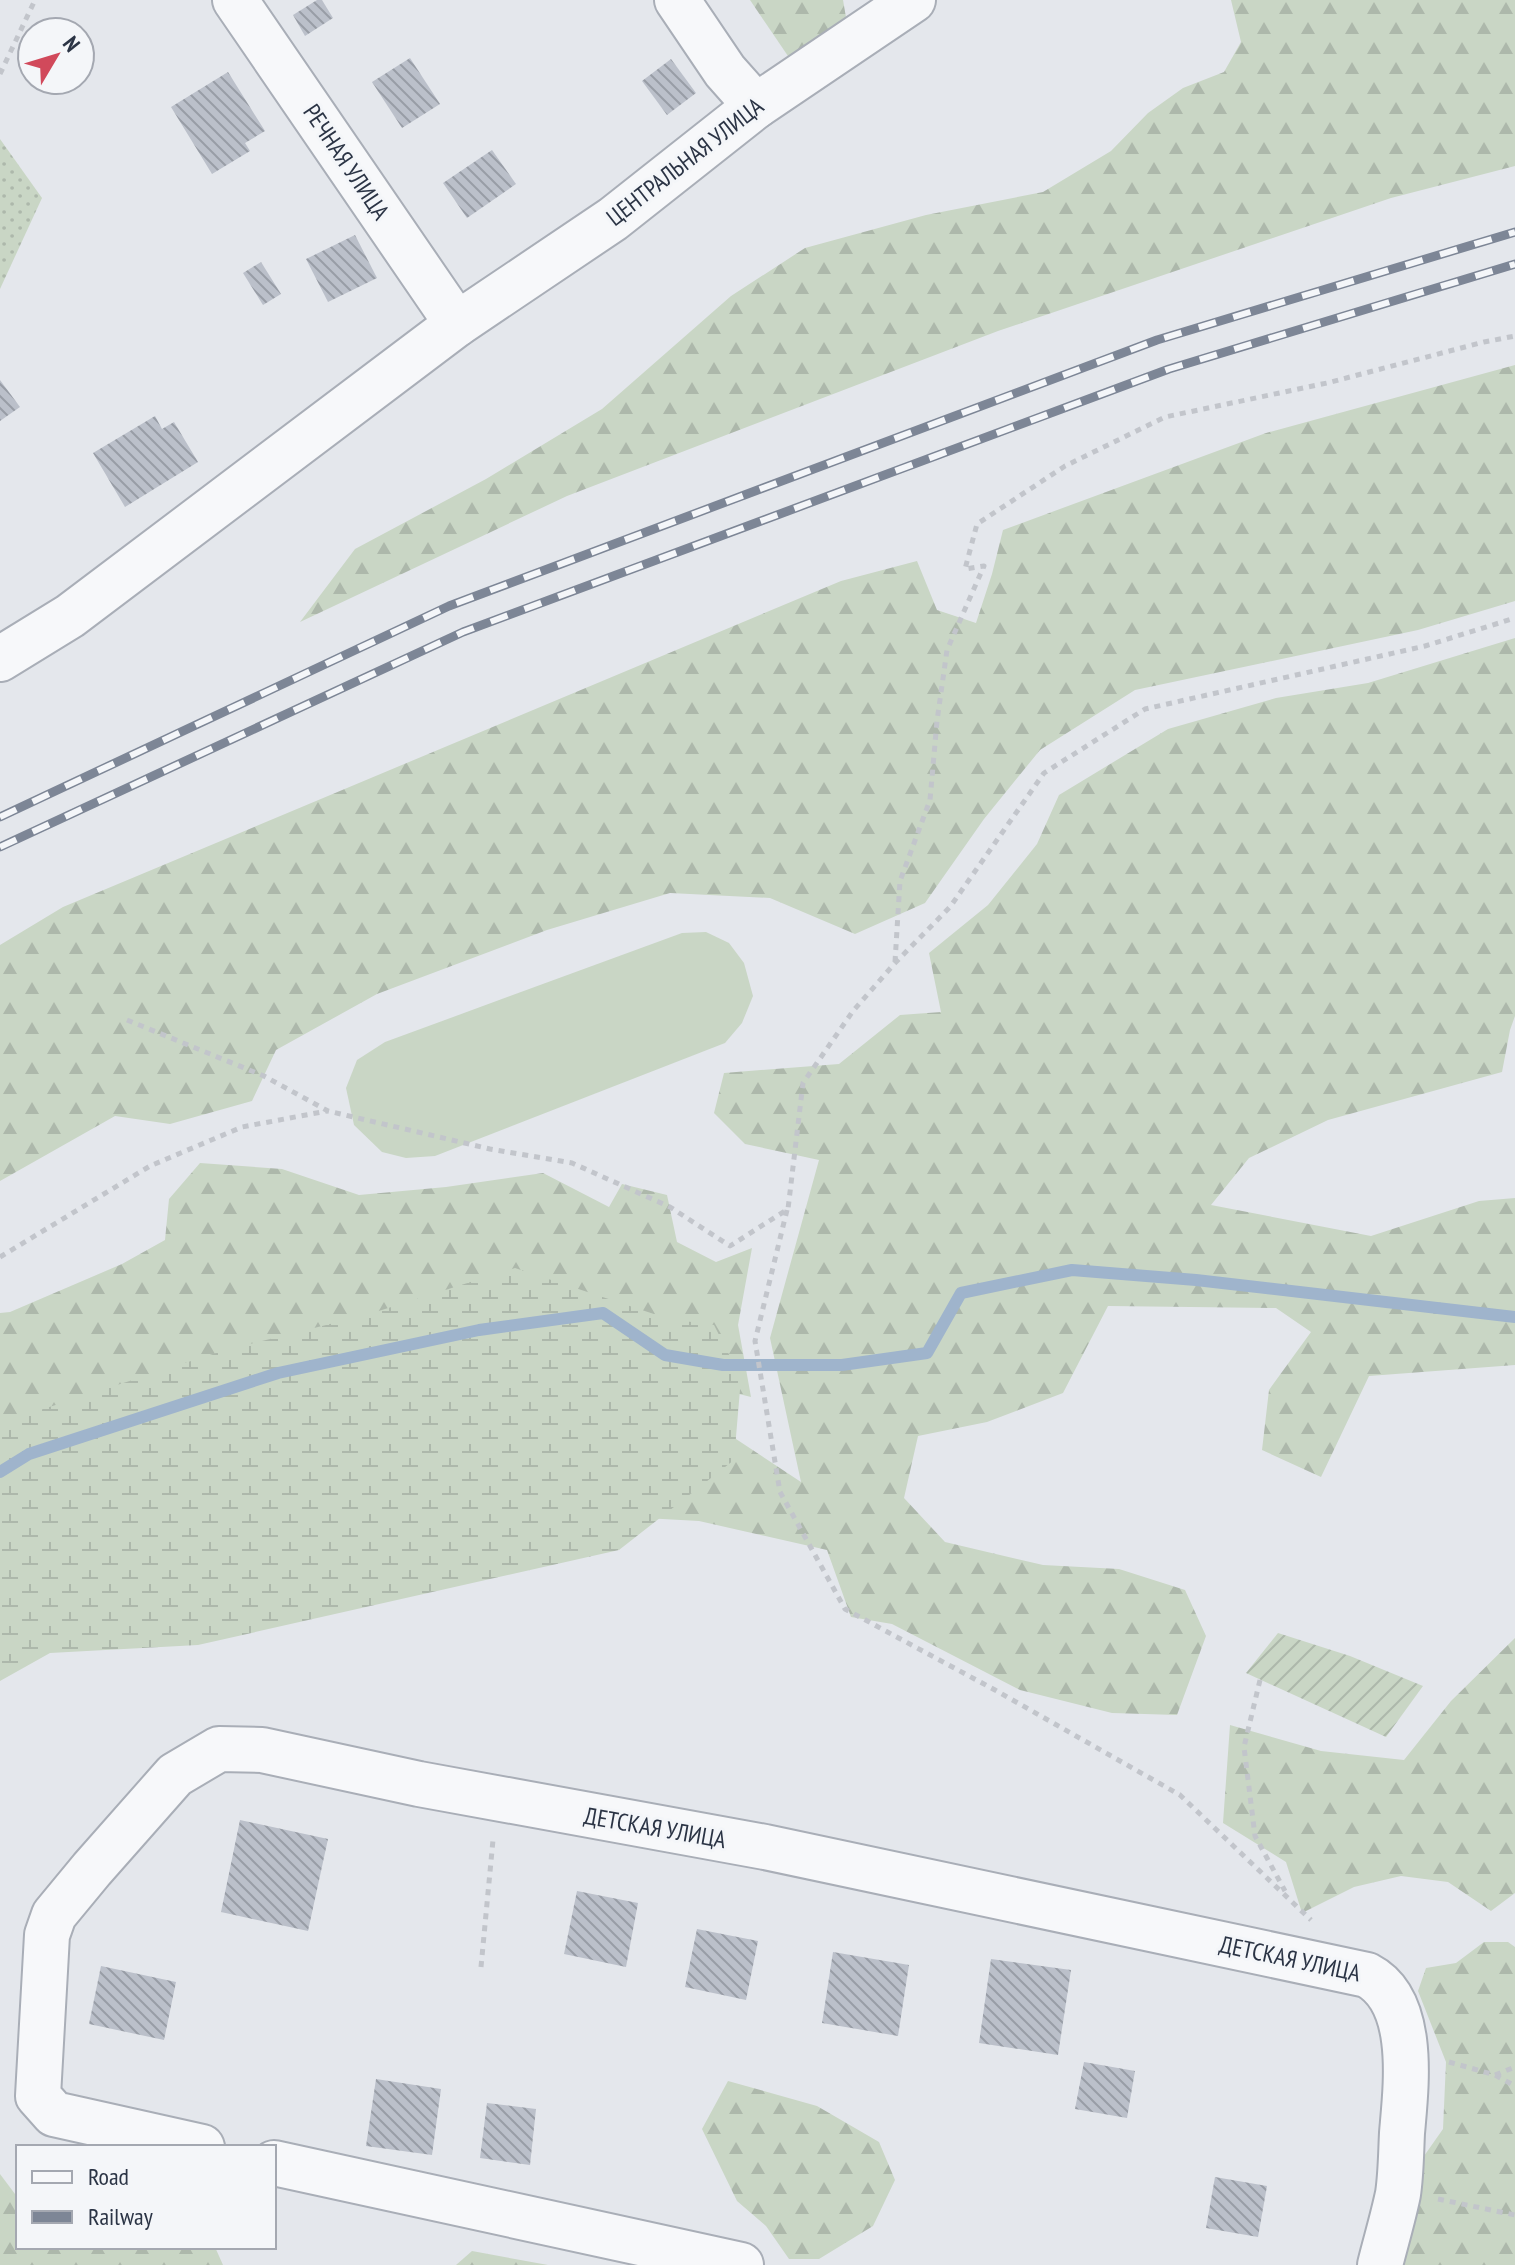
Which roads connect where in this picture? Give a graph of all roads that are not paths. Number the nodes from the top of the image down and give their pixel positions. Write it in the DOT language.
graph roads {
  1 [pos="235,0"];
  2 [pos="677,0"];
  3 [pos="913,0"];
  4 [pos="756,106"];
  5 [pos="457,324"];
  6 [pos="0,659"];
  7 [pos="193,2145"];
  8 [pos="276,2163"];
  9 [pos="1378,2256"];
  10 [pos="741,2265"];
  1 -- 5 [label="street, РЕЧНАЯ УЛИЦА"];
  2 -- 4 [label="street"];
  3 -- 4 [label="street, ЦЕНТРАЛЬНАЯ УЛИЦА"];
  4 -- 5 [label="street, ЦЕНТРАЛЬНАЯ УЛИЦА"];
  5 -- 6 [label="street, ЦЕНТРАЛЬНАЯ УЛИЦА"];
  7 -- 9 [label="street, ДЕТСКАЯ УЛИЦА"];
  8 -- 10 [label="street"];
}
